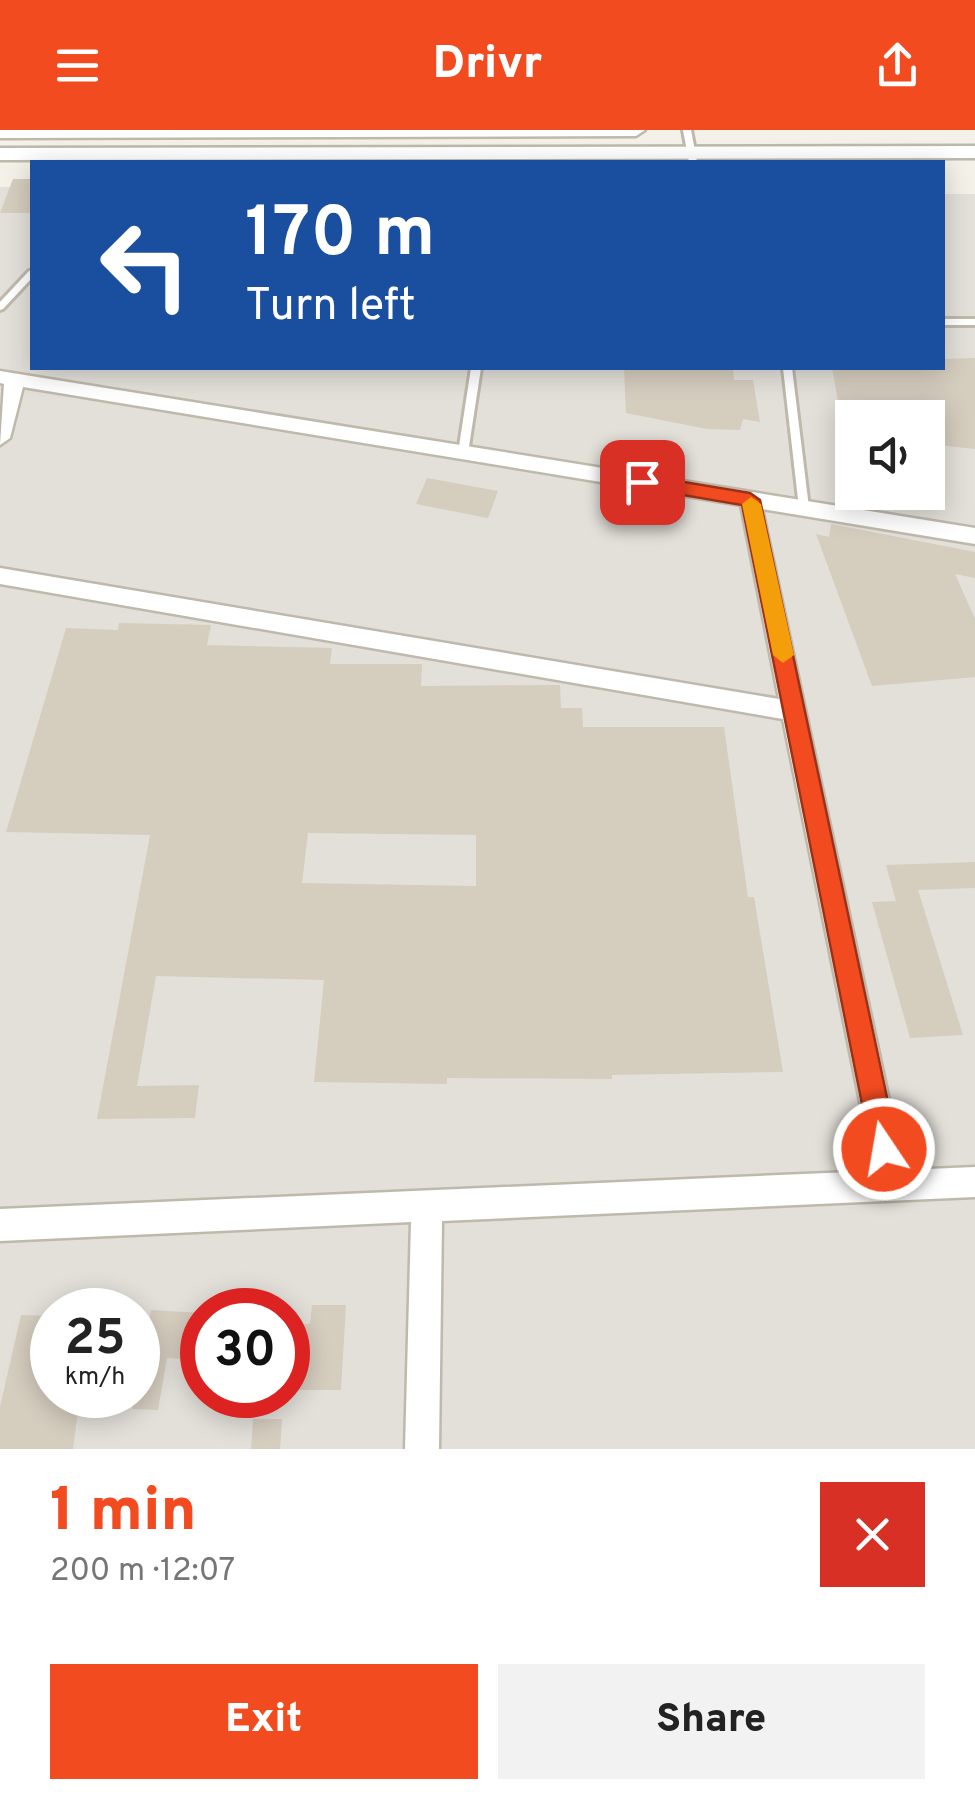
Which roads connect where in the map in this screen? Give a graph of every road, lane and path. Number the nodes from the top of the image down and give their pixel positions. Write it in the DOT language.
graph roads {
  1 [pos="636,130"];
  2 [pos="686,130"];
  3 [pos="0,132"];
  4 [pos="975,152"];
  5 [pos="0,154"];
  6 [pos="509,158"];
  7 [pos="692,158"];
  8 [pos="30,275"];
  9 [pos="0,306"];
  10 [pos="945,322"];
  11 [pos="975,322"];
  12 [pos="476,370"];
  13 [pos="788,370"];
  14 [pos="7,378"];
  15 [pos="0,438"];
  16 [pos="462,452"];
  17 [pos="750,500"];
  18 [pos="804,508"];
  19 [pos="975,536"];
  20 [pos="0,576"];
  21 [pos="795,711"];
  22 [pos="975,1182"];
  23 [pos="892,1185"];
  24 [pos="427,1206"];
  25 [pos="0,1225"];
  26 [pos="422,1449"];
  1 -- 3 [label="street"];
  2 -- 7 [label="lane"];
  4 -- 7 [label="street"];
  5 -- 6 [label="street"];
  6 -- 7 [label="street"];
  8 -- 9 [label="lane"];
  10 -- 11 [label="lane"];
  12 -- 16 [label="lane"];
  13 -- 18 [label="lane"];
  14 -- 15 [label="street"];
  14 -- 16 [label="street"];
  16 -- 17 [label="street"];
  17 -- 18 [label="street"];
  17 -- 21 [label="street"];
  18 -- 19 [label="street"];
  20 -- 21 [label="street"];
  21 -- 23 [label="street"];
  22 -- 23 [label="street"];
  23 -- 24 [label="street"];
  24 -- 25 [label="street"];
  24 -- 26 [label="street"];
}
